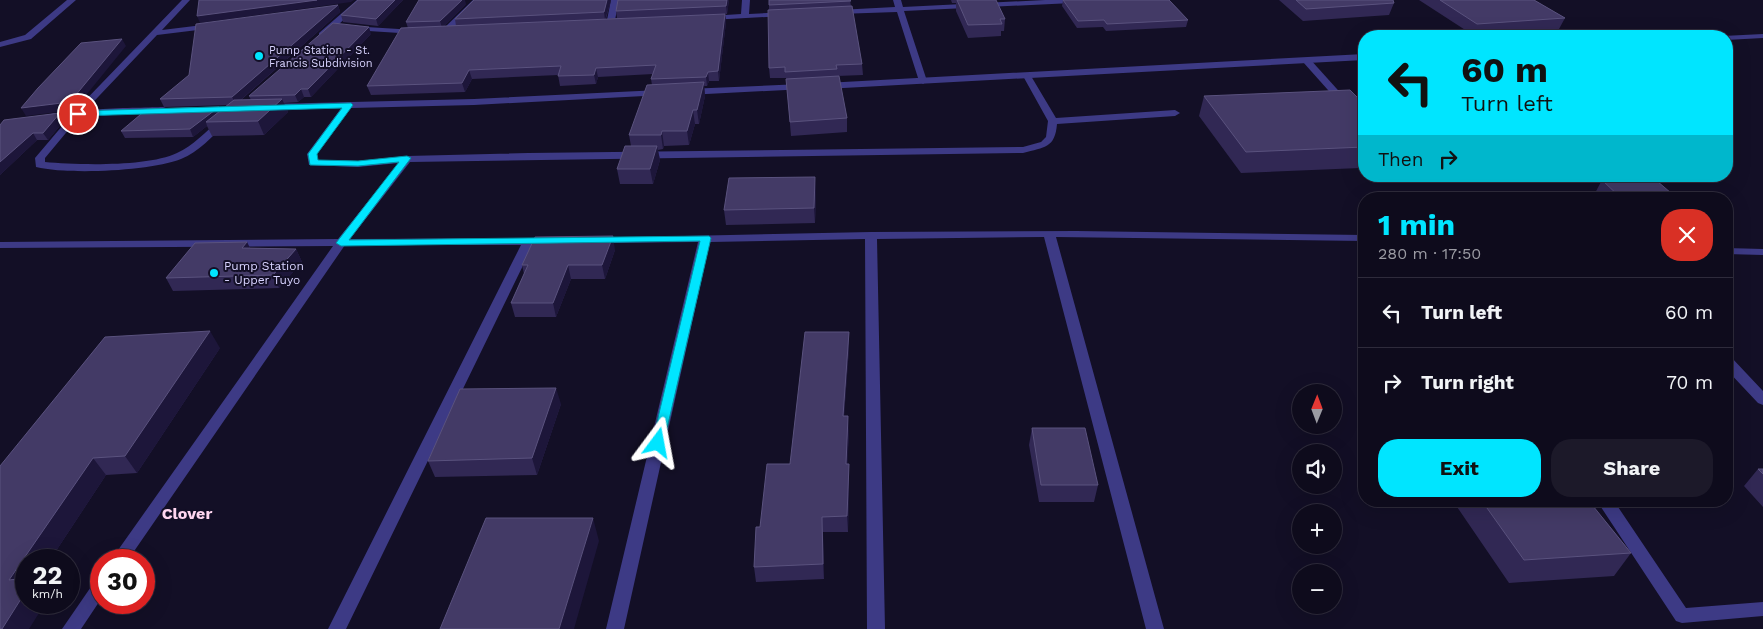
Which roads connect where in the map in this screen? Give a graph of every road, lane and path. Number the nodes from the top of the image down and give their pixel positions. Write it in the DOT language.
graph roads {
  1 [pos="72,0"];
  2 [pos="186,0"];
  3 [pos="477,0"];
  4 [pos="615,0"];
  5 [pos="746,0"];
  6 [pos="897,0"];
  7 [pos="1093,0"];
  8 [pos="1044,1"];
  9 [pos="358,3"];
  10 [pos="335,9"];
  11 [pos="900,9"];
  12 [pos="832,12"];
  13 [pos="793,14"];
  14 [pos="745,16"];
  15 [pos="697,19"];
  16 [pos="222,24"];
  17 [pos="610,24"];
  18 [pos="619,24"];
  19 [pos="333,25"];
  20 [pos="601,25"];
  21 [pos="465,31"];
  22 [pos="436,32"];
  23 [pos="156,33"];
  24 [pos="1763,36"];
  25 [pos="1733,38"];
  26 [pos="312,44"];
  27 [pos="0,45"];
  28 [pos="1358,57"];
  29 [pos="1306,60"];
  30 [pos="1027,76"];
  31 [pos="923,81"];
  32 [pos="348,105"];
  33 [pos="261,107"];
  34 [pos="177,110"];
  35 [pos="1175,113"];
  36 [pos="78,114"];
  37 [pos="234,114"];
  38 [pos="1358,118"];
  39 [pos="39,119"];
  40 [pos="1053,121"];
  41 [pos="407,158"];
  42 [pos="1049,234"];
  43 [pos="871,235"];
  44 [pos="706,238"];
  45 [pos="1358,238"];
  46 [pos="584,240"];
  47 [pos="529,241"];
  48 [pos="565,241"];
  49 [pos="341,243"];
  50 [pos="0,246"];
  51 [pos="1733,251"];
  52 [pos="1763,252"];
  53 [pos="1733,368"];
  54 [pos="1763,400"];
  55 [pos="1608,507"];
  56 [pos="127,549"];
  57 [pos="90,602"];
  58 [pos="1763,609"];
  59 [pos="71,629"];
  60 [pos="337,629"];
  61 [pos="615,629"];
  62 [pos="876,629"];
  63 [pos="1155,629"];
  1 -- 27 [label="street"];
  2 -- 23 [label="street"];
  3 -- 22 [label="street"];
  4 -- 17 [label="street"];
  5 -- 14 [label="street"];
  6 -- 11 [label="street"];
  7 -- 8 [label="street"];
  8 -- 11 [label="street"];
  9 -- 10 [label="street"];
  9 -- 19 [label="street"];
  11 -- 12 [label="street"];
  11 -- 31 [label="street"];
  13 -- 14 [label="street"];
  14 -- 15 [label="street"];
  16 -- 23 [label="street"];
  17 -- 18 [label="street"];
  17 -- 20 [label="street"];
  19 -- 22 [label="street"];
  19 -- 26 [label="street"];
  21 -- 22 [label="street"];
  23 -- 36 [label="street"];
  24 -- 25 [label="street"];
  28 -- 29 [label="street"];
  29 -- 30 [label="street"];
  29 -- 38 [label="street"];
  30 -- 31 [label="street"];
  30 -- 40 [label="street"];
  31 -- 32 [label="street"];
  32 -- 33 [label="street"];
  32 -- 41 [label="street"];
  34 -- 36 [label="street"];
  35 -- 40 [label="street"];
  36 -- 37 [label="street"];
  36 -- 39 [label="street"];
  40 -- 41 [label="street"];
  41 -- 49 [label="street"];
  42 -- 43 [label="street"];
  42 -- 45 [label="street"];
  42 -- 63 [label="street"];
  43 -- 44 [label="street"];
  43 -- 62 [label="street"];
  44 -- 46 [label="street"];
  44 -- 61 [label="street"];
  47 -- 48 [label="street"];
  47 -- 49 [label="street"];
  47 -- 60 [label="street"];
  49 -- 50 [label="street"];
  49 -- 56 [label="street"];
  51 -- 52 [label="street"];
  53 -- 54 [label="street"];
  55 -- 58 [label="street"];
  57 -- 59 [label="street"];
}
